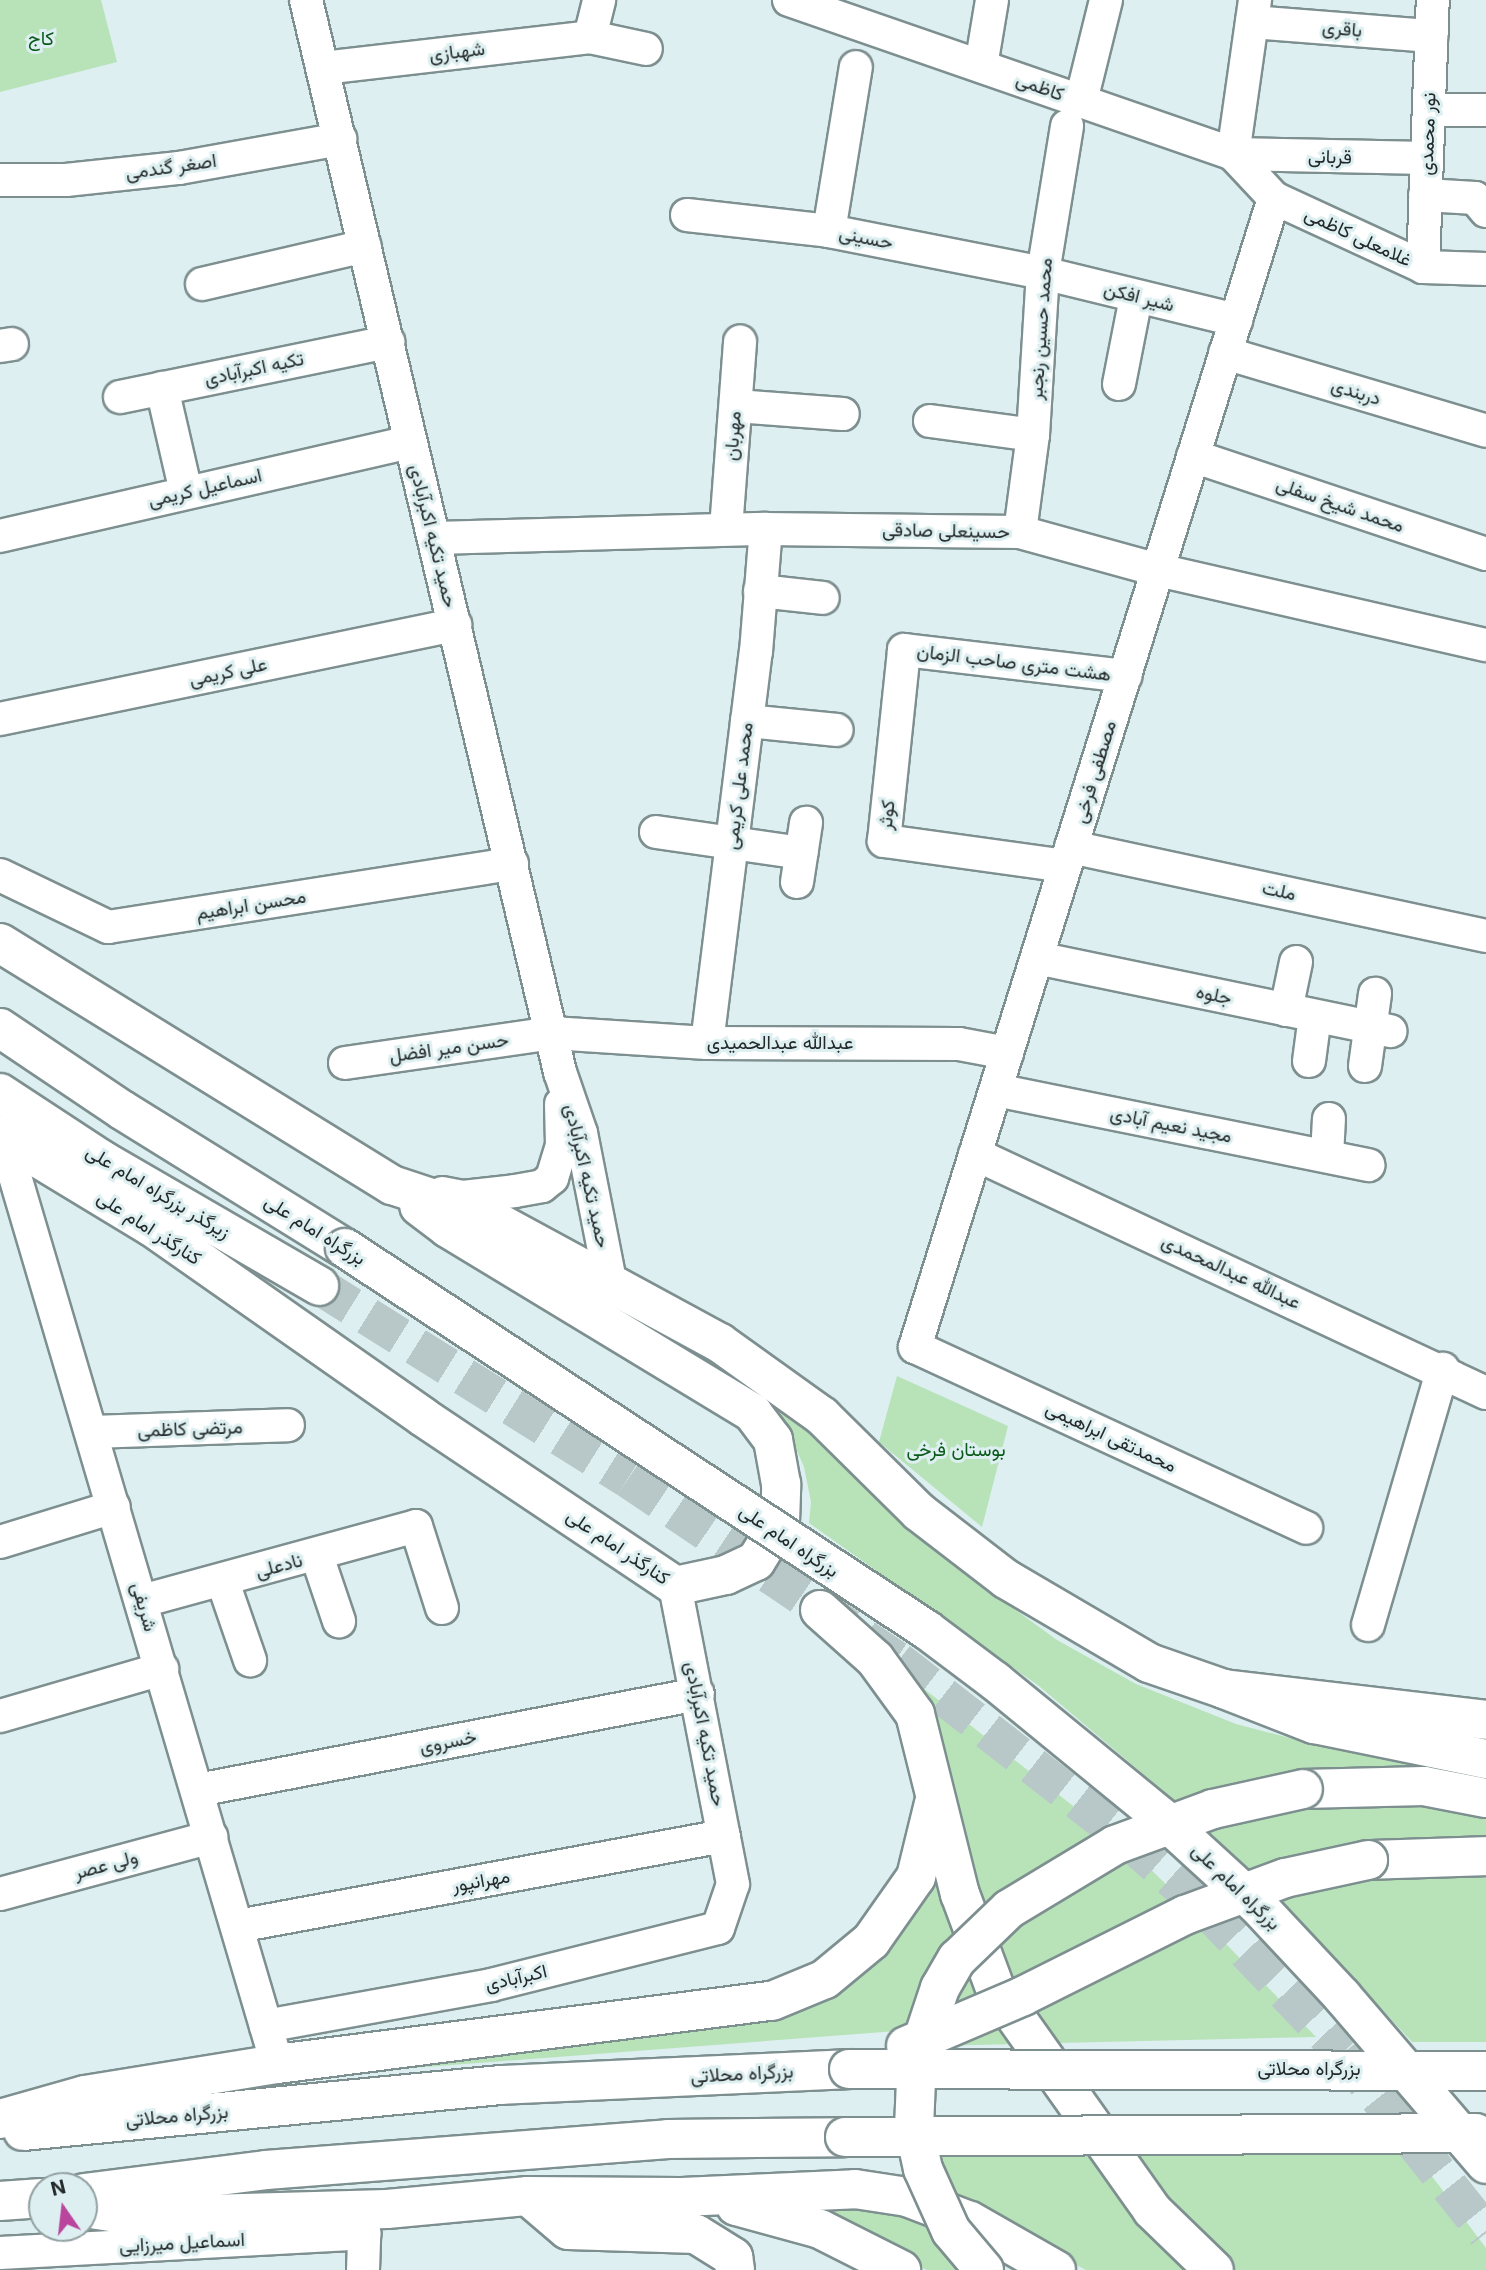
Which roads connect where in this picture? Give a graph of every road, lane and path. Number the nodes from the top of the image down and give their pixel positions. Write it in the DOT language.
graph roads {
  1 [pos="306,0"];
  2 [pos="599,0"];
  3 [pos="789,0"];
  4 [pos="992,0"];
  5 [pos="1106,0"];
  6 [pos="1433,0"];
  7 [pos="1254,11"];
  8 [pos="1431,36"];
  9 [pos="590,37"];
  10 [pos="646,49"];
  11 [pos="981,66"];
  12 [pos="856,67"];
  13 [pos="323,68"];
  14 [pos="1429,110"];
  15 [pos="1486,110"];
  16 [pos="1074,113"];
  17 [pos="340,139"];
  18 [pos="1233,154"];
  19 [pos="1427,158"];
  20 [pos="0,180"];
  21 [pos="1425,195"];
  22 [pos="1273,198"];
  23 [pos="1486,211"];
  24 [pos="687,215"];
  25 [pos="830,231"];
  26 [pos="365,246"];
  27 [pos="1423,267"];
  28 [pos="1486,269"];
  29 [pos="1043,272"];
  30 [pos="202,284"];
  31 [pos="1136,296"];
  32 [pos="1236,320"];
  33 [pos="388,342"];
  34 [pos="740,342"];
  35 [pos="1225,353"];
  36 [pos="1119,384"];
  37 [pos="162,388"];
  38 [pos="120,397"];
  39 [pos="736,406"];
  40 [pos="843,414"];
  41 [pos="930,421"];
  42 [pos="1486,431"];
  43 [pos="1033,435"];
  44 [pos="410,442"];
  45 [pos="1193,456"];
  46 [pos="186,492"];
  47 [pos="766,528"];
  48 [pos="726,529"];
  49 [pos="1020,532"];
  50 [pos="0,536"];
  51 [pos="435,538"];
  52 [pos="1486,554"];
  53 [pos="1158,569"];
  54 [pos="761,591"];
  55 [pos="823,598"];
  56 [pos="455,625"];
  57 [pos="1486,645"];
  58 [pos="904,650"];
  59 [pos="1125,676"];
  60 [pos="0,719"];
  61 [pos="747,721"];
  62 [pos="837,730"];
  63 [pos="656,832"];
  64 [pos="732,845"];
  65 [pos="801,853"];
  66 [pos="1068,856"];
  67 [pos="512,864"];
  68 [pos="0,875"];
  69 [pos="1486,936"];
  70 [pos="0,943"];
  71 [pos="1037,958"];
  72 [pos="1296,962"];
  73 [pos="1376,994"];
  74 [pos="1300,1013"];
  75 [pos="0,1028"];
  76 [pos="1381,1029"];
  77 [pos="552,1033"];
  78 [pos="707,1043"];
  79 [pos="1007,1053"];
  80 [pos="1309,1061"];
  81 [pos="345,1063"];
  82 [pos="1365,1066"];
  83 [pos="560,1072"];
  84 [pos="996,1090"];
  85 [pos="0,1093"];
  86 [pos="1329,1118"];
  87 [pos="0,1135"];
  88 [pos="975,1154"];
  89 [pos="0,1156"];
  90 [pos="393,1185"];
  91 [pos="610,1281"];
  92 [pos="319,1286"];
  93 [pos="915,1347"];
  94 [pos="1443,1369"];
  95 [pos="1486,1393"];
  96 [pos="288,1425"];
  97 [pos="92,1432"];
  98 [pos="114,1507"];
  99 [pos="1306,1528"];
  100 [pos="0,1542"];
  101 [pos="317,1556"];
  102 [pos="223,1582"];
  103 [pos="674,1586"];
  104 [pos="142,1601"];
  105 [pos="442,1608"];
  106 [pos="820,1610"];
  107 [pos="339,1621"];
  108 [pos="1368,1625"];
  109 [pos="250,1660"];
  110 [pos="162,1669"];
  111 [pos="1224,1689"];
  112 [pos="698,1693"];
  113 [pos="0,1716"];
  114 [pos="1486,1720"];
  115 [pos="1486,1759"];
  116 [pos="198,1790"];
  117 [pos="1486,1798"];
  118 [pos="934,1803"];
  119 [pos="724,1836"];
  120 [pos="211,1837"];
  121 [pos="1486,1856"];
  122 [pos="733,1884"];
  123 [pos="0,1894"];
  124 [pos="238,1926"];
  125 [pos="266,2026"];
  126 [pos="277,2064"];
  127 [pos="849,2069"];
  128 [pos="1486,2071"];
  129 [pos="0,2119"];
  130 [pos="0,2133"];
  131 [pos="1486,2133"];
  132 [pos="1486,2164"];
  133 [pos="98,2191"];
  134 [pos="528,2196"];
  135 [pos="682,2197"];
  136 [pos="98,2209"];
  137 [pos="376,2221"];
  138 [pos="0,2253"];
  139 [pos="734,2263"];
  140 [pos="363,2270"];
  141 [pos="901,2270"];
  142 [pos="984,2270"];
  143 [pos="1056,2270"];
  144 [pos="1214,2270"];
  1 -- 13 [label="street, حمید تکیه اکبرآبادی"];
  2 -- 9 [label="street"];
  3 -- 11 [label="street, کاظمی"];
  4 -- 11 [label="street"];
  5 -- 16 [label="street, محمد حسین رنجبر"];
  6 -- 8 [label="street, نور محمدی"];
  7 -- 8 [label="street, باقری"];
  7 -- 18 [label="street"];
  8 -- 14 [label="street, نور محمدی"];
  9 -- 10 [label="street, شهبازی"];
  9 -- 13 [label="street, شهبازی"];
  11 -- 16 [label="street, کاظمی"];
  12 -- 25 [label="street"];
  13 -- 17 [label="street, حمید تکیه اکبرآبادی"];
  14 -- 15 [label="street"];
  14 -- 19 [label="street, نور محمدی"];
  16 -- 18 [label="street, کاظمی"];
  16 -- 29 [label="street, محمد حسین رنجبر"];
  17 -- 20 [label="street, اصغر گندمی"];
  17 -- 26 [label="street, حمید تکیه اکبرآبادی"];
  18 -- 19 [label="street, قربانی"];
  18 -- 22 [label="street, کاظمی"];
  19 -- 21 [label="street, نور محمدی"];
  21 -- 23 [label="street"];
  21 -- 27 [label="street, نور محمدی"];
  22 -- 27 [label="street, غلامعلی کاظمی"];
  22 -- 32 [label="street, مصطفی فرخی"];
  24 -- 25 [label="street, حسینی"];
  25 -- 29 [label="street, حسینی"];
  26 -- 30 [label="street"];
  26 -- 33 [label="street, حمید تکیه اکبرآبادی"];
  27 -- 28 [label="street, غلامعلی کاظمی"];
  29 -- 31 [label="street, شیر افکن"];
  29 -- 43 [label="street, محمد حسین رنجبر"];
  31 -- 32 [label="street, شیر افکن"];
  31 -- 36 [label="street"];
  32 -- 35 [label="street, مصطفی فرخی"];
  33 -- 37 [label="street, تکیه اکبرآبادی"];
  33 -- 44 [label="street, حمید تکیه اکبرآبادی"];
  34 -- 39 [label="street, مهربان"];
  35 -- 42 [label="street, دربندی"];
  35 -- 45 [label="street, مصطفی فرخی"];
  37 -- 38 [label="street, تکیه اکبرآبادی"];
  37 -- 46 [label="street"];
  39 -- 40 [label="street"];
  39 -- 48 [label="street, مهربان"];
  41 -- 43 [label="street"];
  43 -- 49 [label="street, محمد حسین رنجبر"];
  44 -- 46 [label="street, اسماعیل کریمی"];
  44 -- 51 [label="street, حمید تکیه اکبرآبادی"];
  45 -- 52 [label="street, محمد شیخ سفلی"];
  45 -- 53 [label="street, مصطفی فرخی"];
  46 -- 50 [label="street, اسماعیل کریمی"];
  47 -- 48 [label="street, حسینعلی صادقی"];
  47 -- 49 [label="street, حسینعلی صادقی"];
  47 -- 54 [label="street, محمد علی کریمی"];
  48 -- 51 [label="street, حسینعلی صادقی"];
  49 -- 53 [label="street, حسینعلی صادقی"];
  51 -- 56 [label="street, حمید تکیه اکبرآبادی"];
  53 -- 57 [label="street, حسینعلی صادقی"];
  53 -- 59 [label="street, مصطفی فرخی"];
  54 -- 55 [label="street"];
  54 -- 61 [label="street, محمد علی کریمی"];
  56 -- 60 [label="street, علی کریمی"];
  56 -- 67 [label="street, حمید تکیه اکبرآبادی"];
  58 -- 59 [label="street, هشت متری صاحب الزمان"];
  58 -- 66 [label="street, کوثر"];
  59 -- 66 [label="street, مصطفی فرخی"];
  61 -- 62 [label="street"];
  61 -- 64 [label="street, محمد علی کریمی"];
  63 -- 64 [label="street"];
  64 -- 65 [label="street"];
  64 -- 78 [label="street, محمد علی کریمی"];
  66 -- 69 [label="street, ملت"];
  66 -- 71 [label="street, مصطفی فرخی"];
  67 -- 68 [label="street, محسن ابراهیم"];
  67 -- 77 [label="street, حمید تکیه اکبرآبادی"];
  70 -- 90 [label="main road"];
  71 -- 74 [label="street, جلوه"];
  71 -- 79 [label="street, مصطفی فرخی"];
  72 -- 74 [label="street"];
  73 -- 76 [label="street"];
  74 -- 76 [label="street, جلوه"];
  74 -- 80 [label="street"];
  75 -- 132 [label="main road, بزرگراه امام علی, bridge"];
  76 -- 82 [label="street"];
  77 -- 78 [label="street, عبدالله عبدالحمیدی"];
  77 -- 81 [label="street, حسن میر افضل"];
  77 -- 83 [label="street, حمید تکیه اکبرآبادی"];
  78 -- 79 [label="street, عبدالله عبدالحمیدی"];
  79 -- 84 [label="street, مصطفی فرخی"];
  83 -- 90 [label="street, حمید تکیه اکبرآبادی"];
  83 -- 91 [label="street, حمید تکیه اکبرآبادی"];
  84 -- 86 [label="street, مجید نعیم آبادی"];
  84 -- 88 [label="street, مصطفی فرخی"];
  85 -- 92 [label="main road, زیرگذر بزرگراه امام علی"];
  87 -- 103 [label="main road, کنارگذر امام علی"];
  88 -- 93 [label="street, مصطفی فرخی"];
  88 -- 94 [label="street, عبدالله عبدالمحمدی"];
  89 -- 97 [label="street, شریفی"];
  90 -- 91 [label="main road"];
  90 -- 103 [label="main road, کنارگذر امام علی"];
  91 -- 111 [label="main road"];
  93 -- 99 [label="street, محمدتقی ابراهیمی"];
  94 -- 95 [label="street, عبدالله عبدالمحمدی"];
  94 -- 108 [label="street"];
  96 -- 97 [label="street, مرتضی کاظمی"];
  97 -- 98 [label="street, شریفی"];
  98 -- 100 [label="street"];
  98 -- 104 [label="street, شریفی"];
  101 -- 102 [label="street, نادعلی"];
  101 -- 105 [label="street, نادعلی"];
  101 -- 107 [label="street"];
  102 -- 104 [label="street, نادعلی"];
  102 -- 109 [label="street"];
  103 -- 112 [label="street, حمید تکیه اکبرآبادی"];
  104 -- 110 [label="street, شریفی"];
  106 -- 118 [label="main road"];
  110 -- 113 [label="street"];
  110 -- 116 [label="street, شریفی"];
  111 -- 114 [label="main road"];
  111 -- 115 [label="main road"];
  112 -- 116 [label="street, خسروی"];
  112 -- 119 [label="street, حمید تکیه اکبرآبادی"];
  116 -- 120 [label="street, شریفی"];
  117 -- 142 [label="main road, bridge"];
  118 -- 126 [label="main road"];
  118 -- 144 [label="main road"];
  119 -- 122 [label="street, حمید تکیه اکبرآبادی"];
  119 -- 124 [label="street, مهرانپور"];
  120 -- 123 [label="street, ولی عصر"];
  120 -- 124 [label="street, شریفی"];
  121 -- 127 [label="main road, bridge"];
  122 -- 125 [label="street, اکبرآبادی"];
  124 -- 125 [label="street, شریفی"];
  125 -- 126 [label="street, شریفی"];
  126 -- 129 [label="main road"];
  127 -- 128 [label="main road, بزرگراه محلاتی, bridge"];
  127 -- 130 [label="main road, بزرگراه محلاتی"];
  131 -- 133 [label="main road, bridge"];
  134 -- 135 [label="main road"];
  134 -- 137 [label="main road"];
  134 -- 139 [label="main road"];
  135 -- 141 [label="main road"];
  135 -- 143 [label="main road"];
  136 -- 137 [label="main road"];
  137 -- 138 [label="street, اسماعیل میرزایی"];
  137 -- 140 [label="street"];
}
